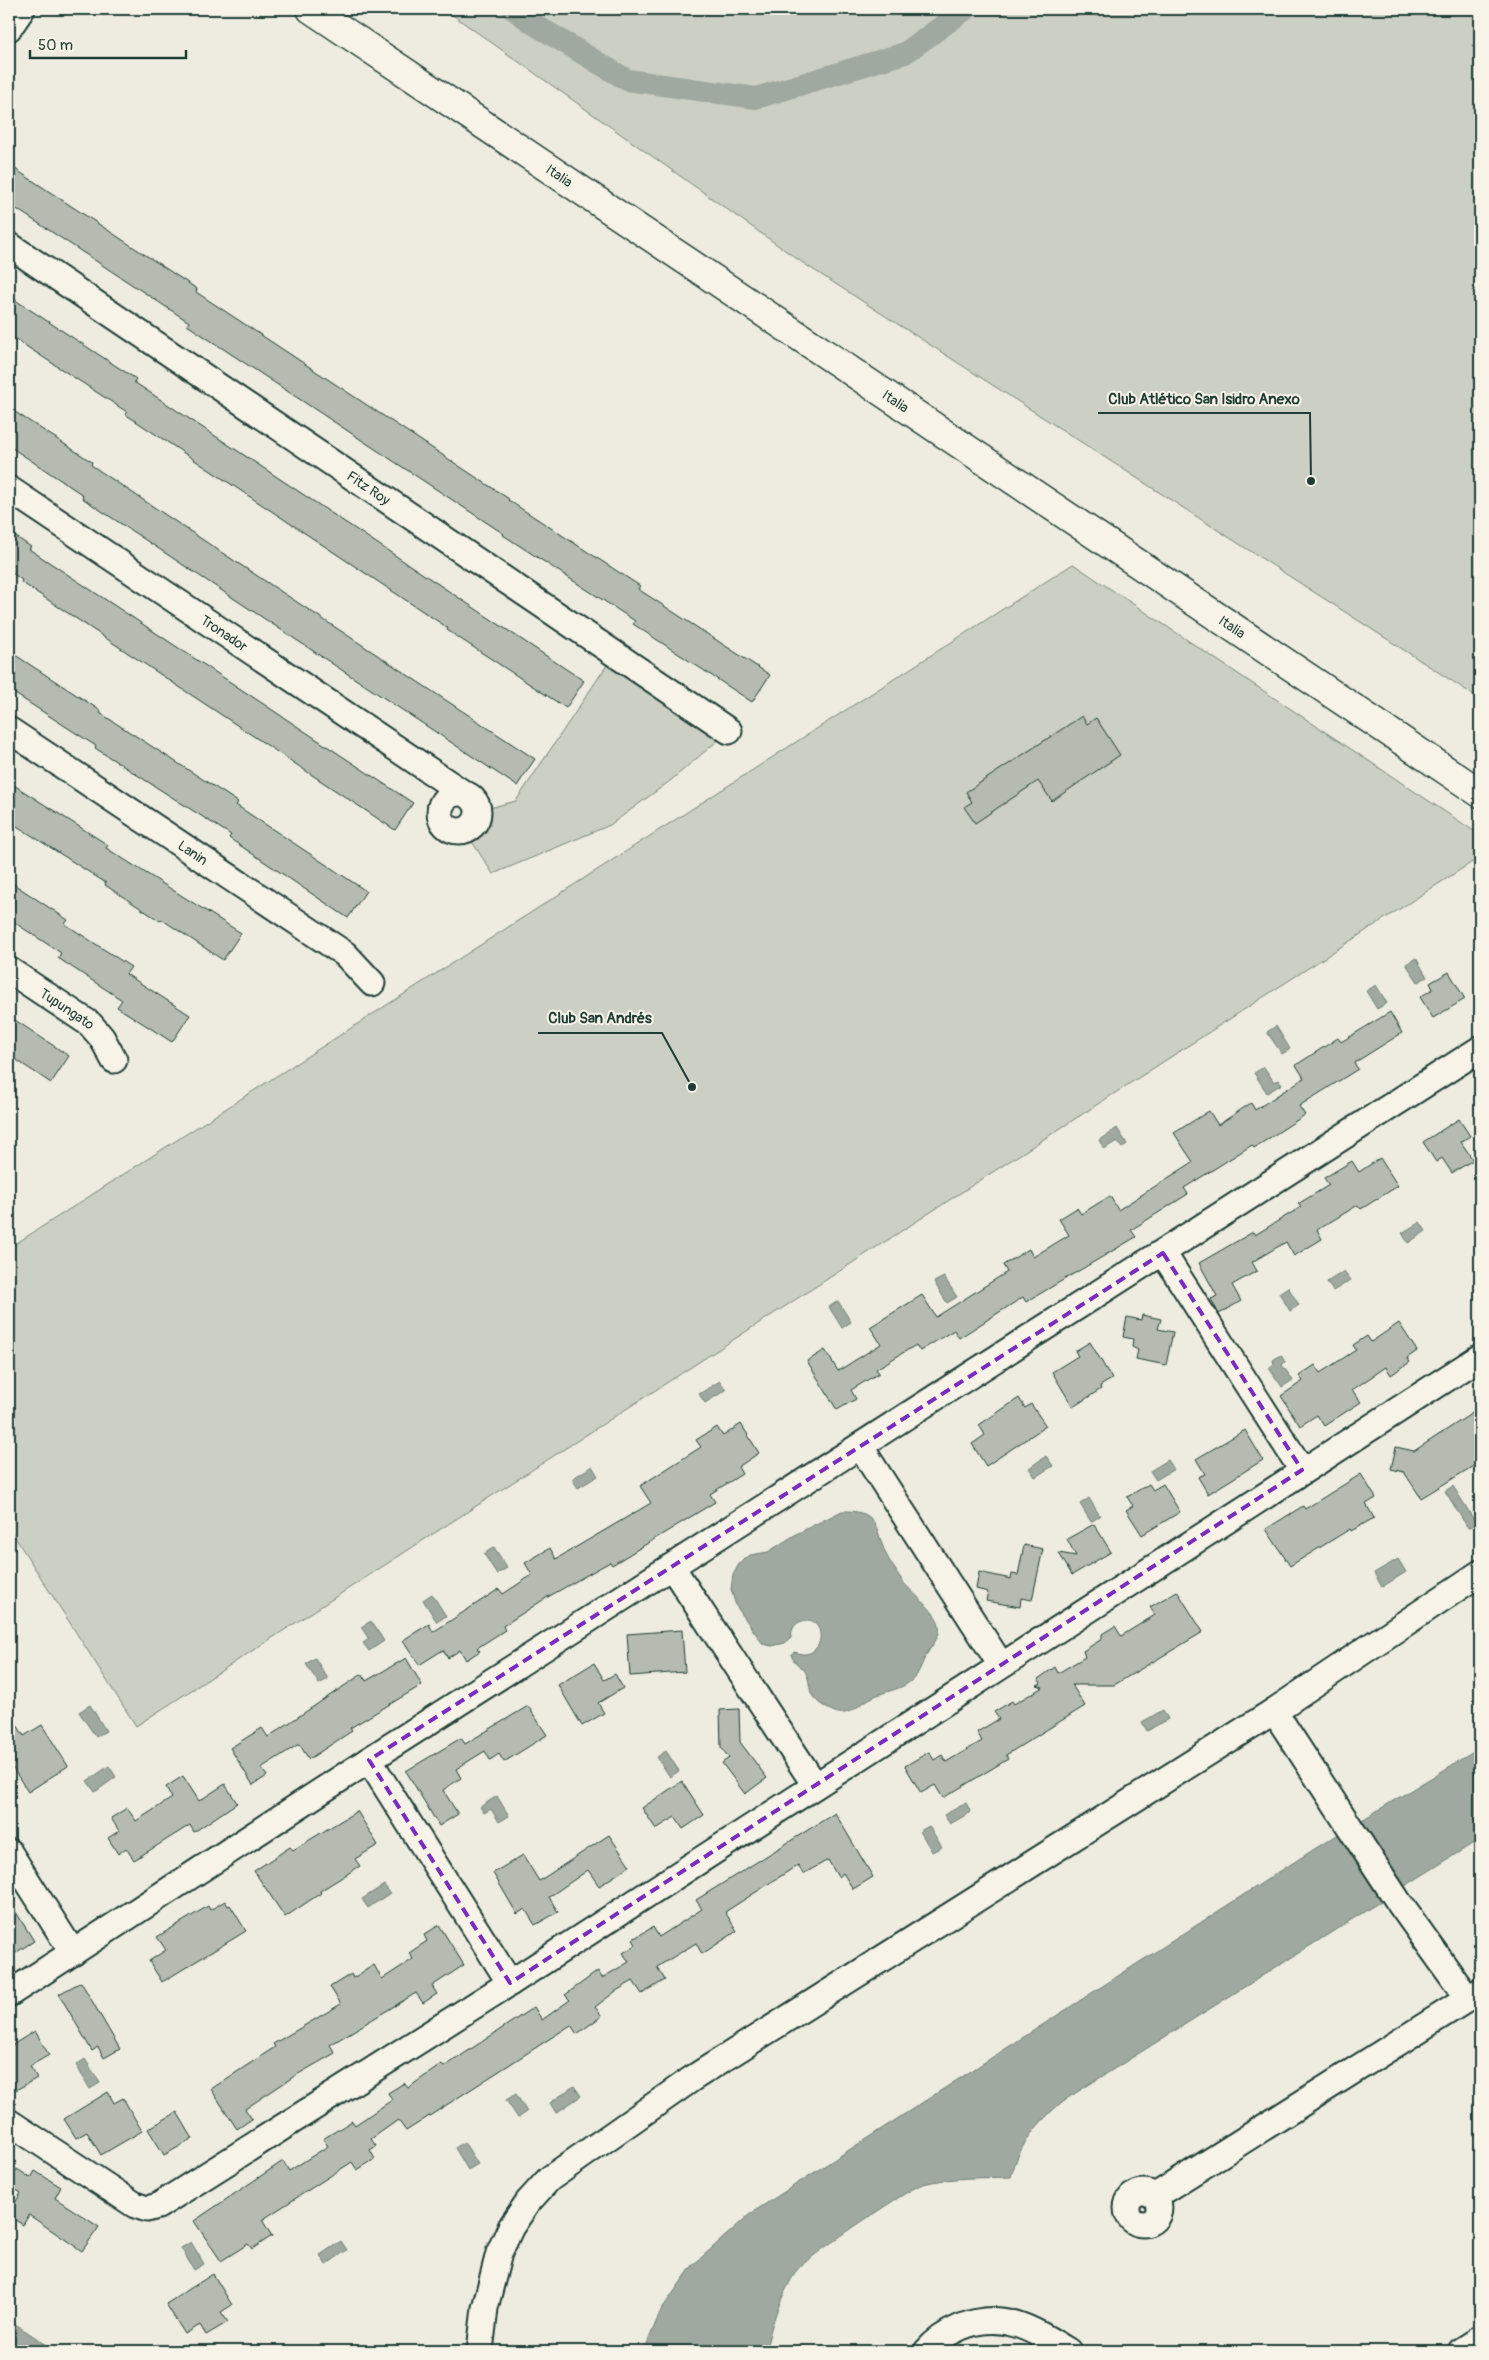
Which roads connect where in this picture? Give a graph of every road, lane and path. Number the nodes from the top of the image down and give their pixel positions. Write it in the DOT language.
graph roads {
  1 [pos="22,9"];
  2 [pos="311,9"];
  3 [pos="9,28"];
  4 [pos="9,245"];
  5 [pos="9,489"];
  6 [pos="9,730"];
  7 [pos="729,731"];
  8 [pos="1480,793"];
  9 [pos="452,799"];
  10 [pos="9,970"];
  11 [pos="372,983"];
  12 [pos="1480,1048"];
  13 [pos="114,1060"];
  14 [pos="1162,1253"];
  15 [pos="1480,1356"];
  16 [pos="860,1446"];
  17 [pos="1302,1470"];
  18 [pos="672,1566"];
  19 [pos="1480,1573"];
  20 [pos="1001,1665"];
  21 [pos="1274,1711"];
  22 [pos="369,1760"];
  23 [pos="815,1785"];
  24 [pos="9,1852"];
  25 [pos="73,1952"];
  26 [pos="510,1983"];
  27 [pos="9,1994"];
  28 [pos="1474,1995"];
  29 [pos="9,2122"];
  30 [pos="1155,2196"];
  31 [pos="1480,2339"];
  32 [pos="480,2351"];
  33 [pos="927,2351"];
  34 [pos="1068,2351"];
  35 [pos="1461,2351"];
  1 -- 3 [label="street"];
  2 -- 8 [label="street, Italia"];
  4 -- 7 [label="street, Fitz Roy"];
  5 -- 9 [label="street, Tronador"];
  6 -- 11 [label="street, Lanin"];
  10 -- 13 [label="street, Tupungato"];
  12 -- 14 [label="street"];
  14 -- 16 [label="street"];
  14 -- 17 [label="street"];
  15 -- 17 [label="street"];
  16 -- 18 [label="street"];
  16 -- 20 [label="street"];
  17 -- 20 [label="street"];
  18 -- 22 [label="street"];
  18 -- 23 [label="street"];
  19 -- 21 [label="street"];
  20 -- 23 [label="street"];
  21 -- 28 [label="street"];
  21 -- 32 [label="street"];
  22 -- 25 [label="street"];
  22 -- 26 [label="street"];
  23 -- 26 [label="street"];
  24 -- 25 [label="street"];
  25 -- 27 [label="street"];
  26 -- 29 [label="street"];
  28 -- 30 [label="street"];
  31 -- 35 [label="street"];
  33 -- 34 [label="street"];
}
